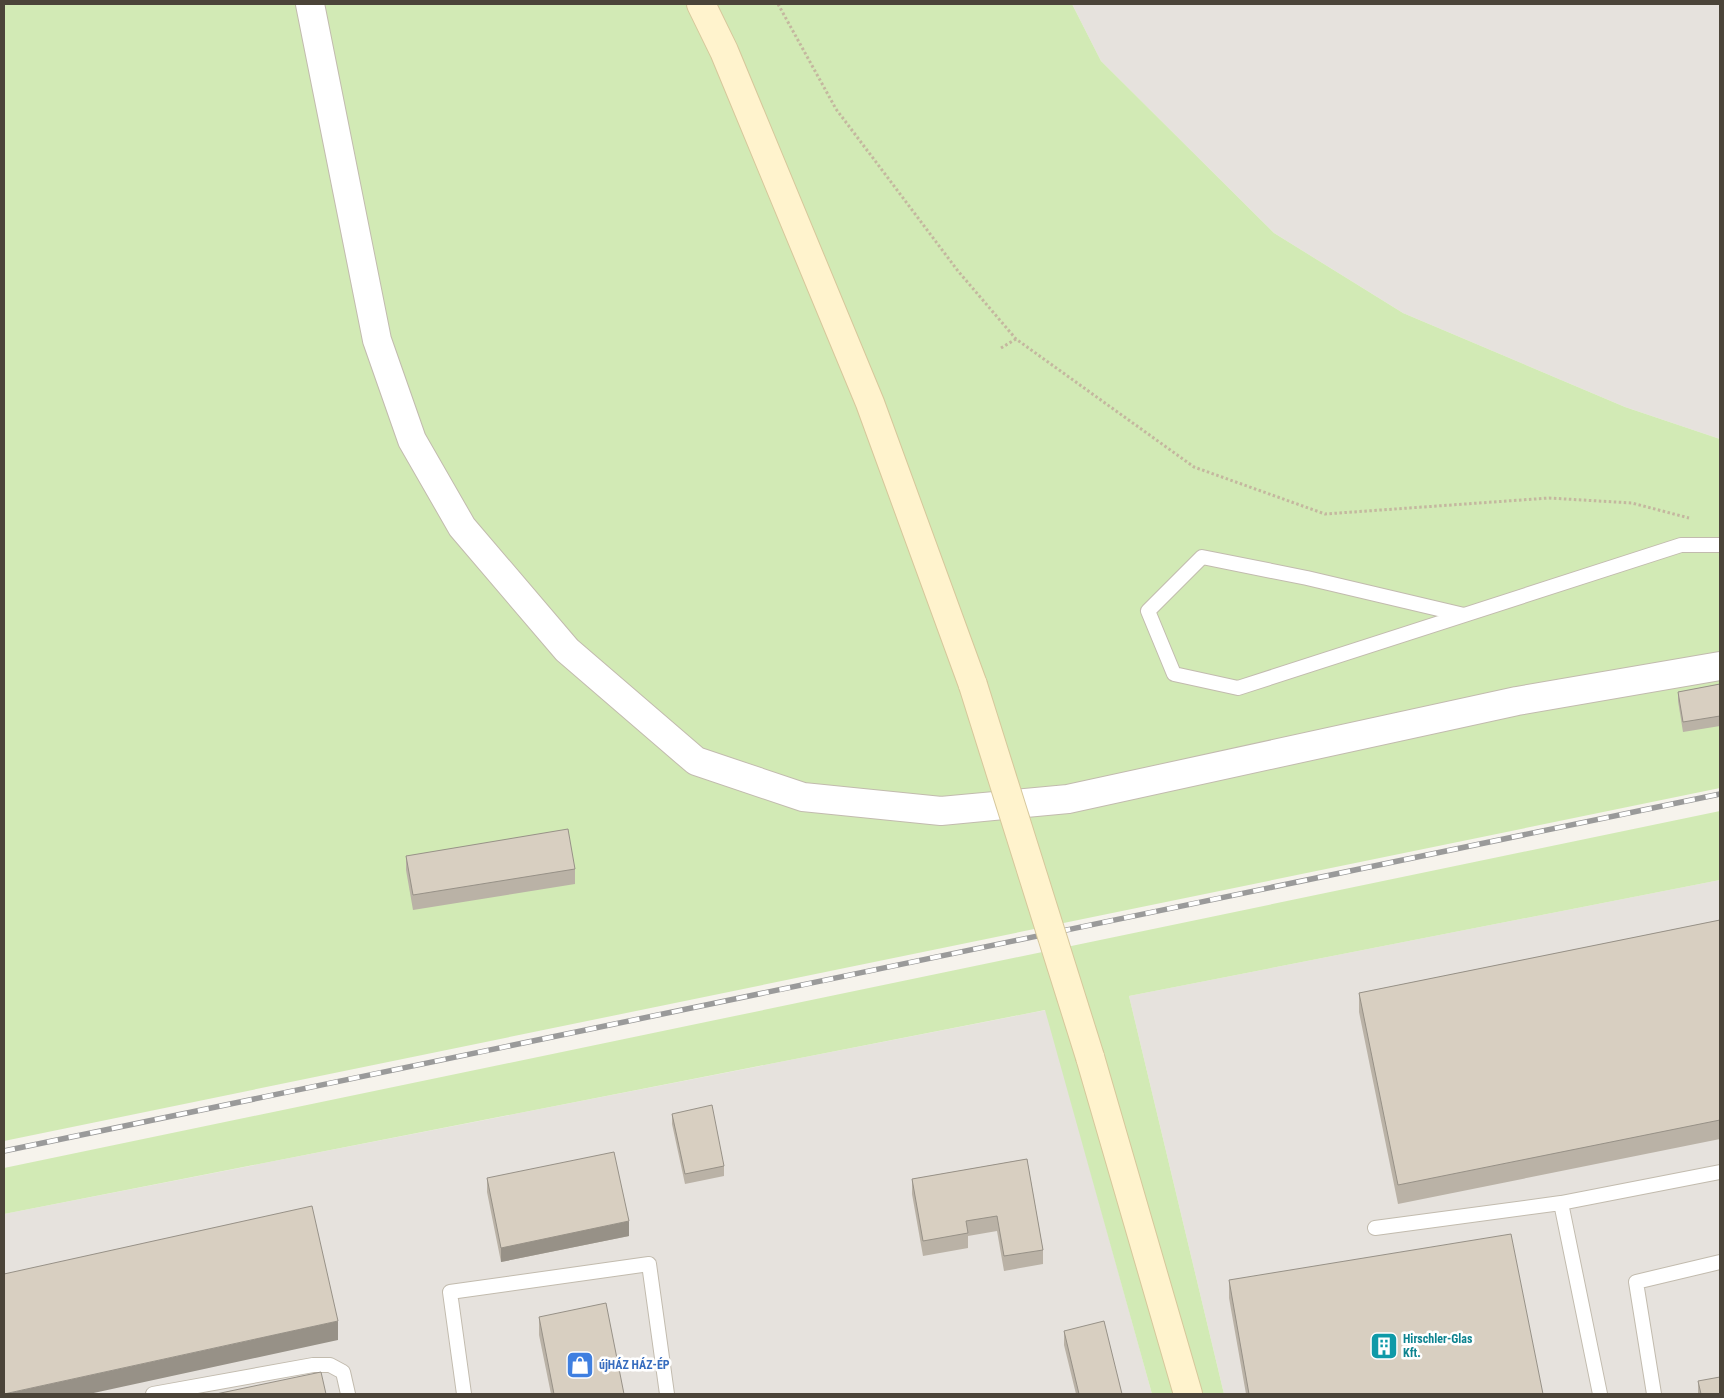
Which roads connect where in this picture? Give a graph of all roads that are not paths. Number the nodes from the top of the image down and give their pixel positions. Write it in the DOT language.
graph roads {
  1 [pos="310,4"];
  2 [pos="702,4"];
  3 [pos="1720,545"];
  4 [pos="1464,615"];
  5 [pos="1720,666"];
  6 [pos="1720,1172"];
  7 [pos="1561,1203"];
  8 [pos="1376,1228"];
  9 [pos="1720,1262"];
  10 [pos="153,1394"];
  11 [pos="348,1394"];
  12 [pos="464,1394"];
  13 [pos="667,1394"];
  14 [pos="1188,1394"];
  15 [pos="1600,1394"];
  16 [pos="1654,1394"];
  1 -- 5 [label="street"];
  2 -- 14 [label="main road, bridge"];
  3 -- 4 [label="lane"];
  4 -- 4 [label="lane"];
  6 -- 7 [label="lane"];
  7 -- 8 [label="lane"];
  7 -- 15 [label="lane"];
  9 -- 16 [label="lane"];
  10 -- 11 [label="lane"];
  12 -- 13 [label="lane"];
}
